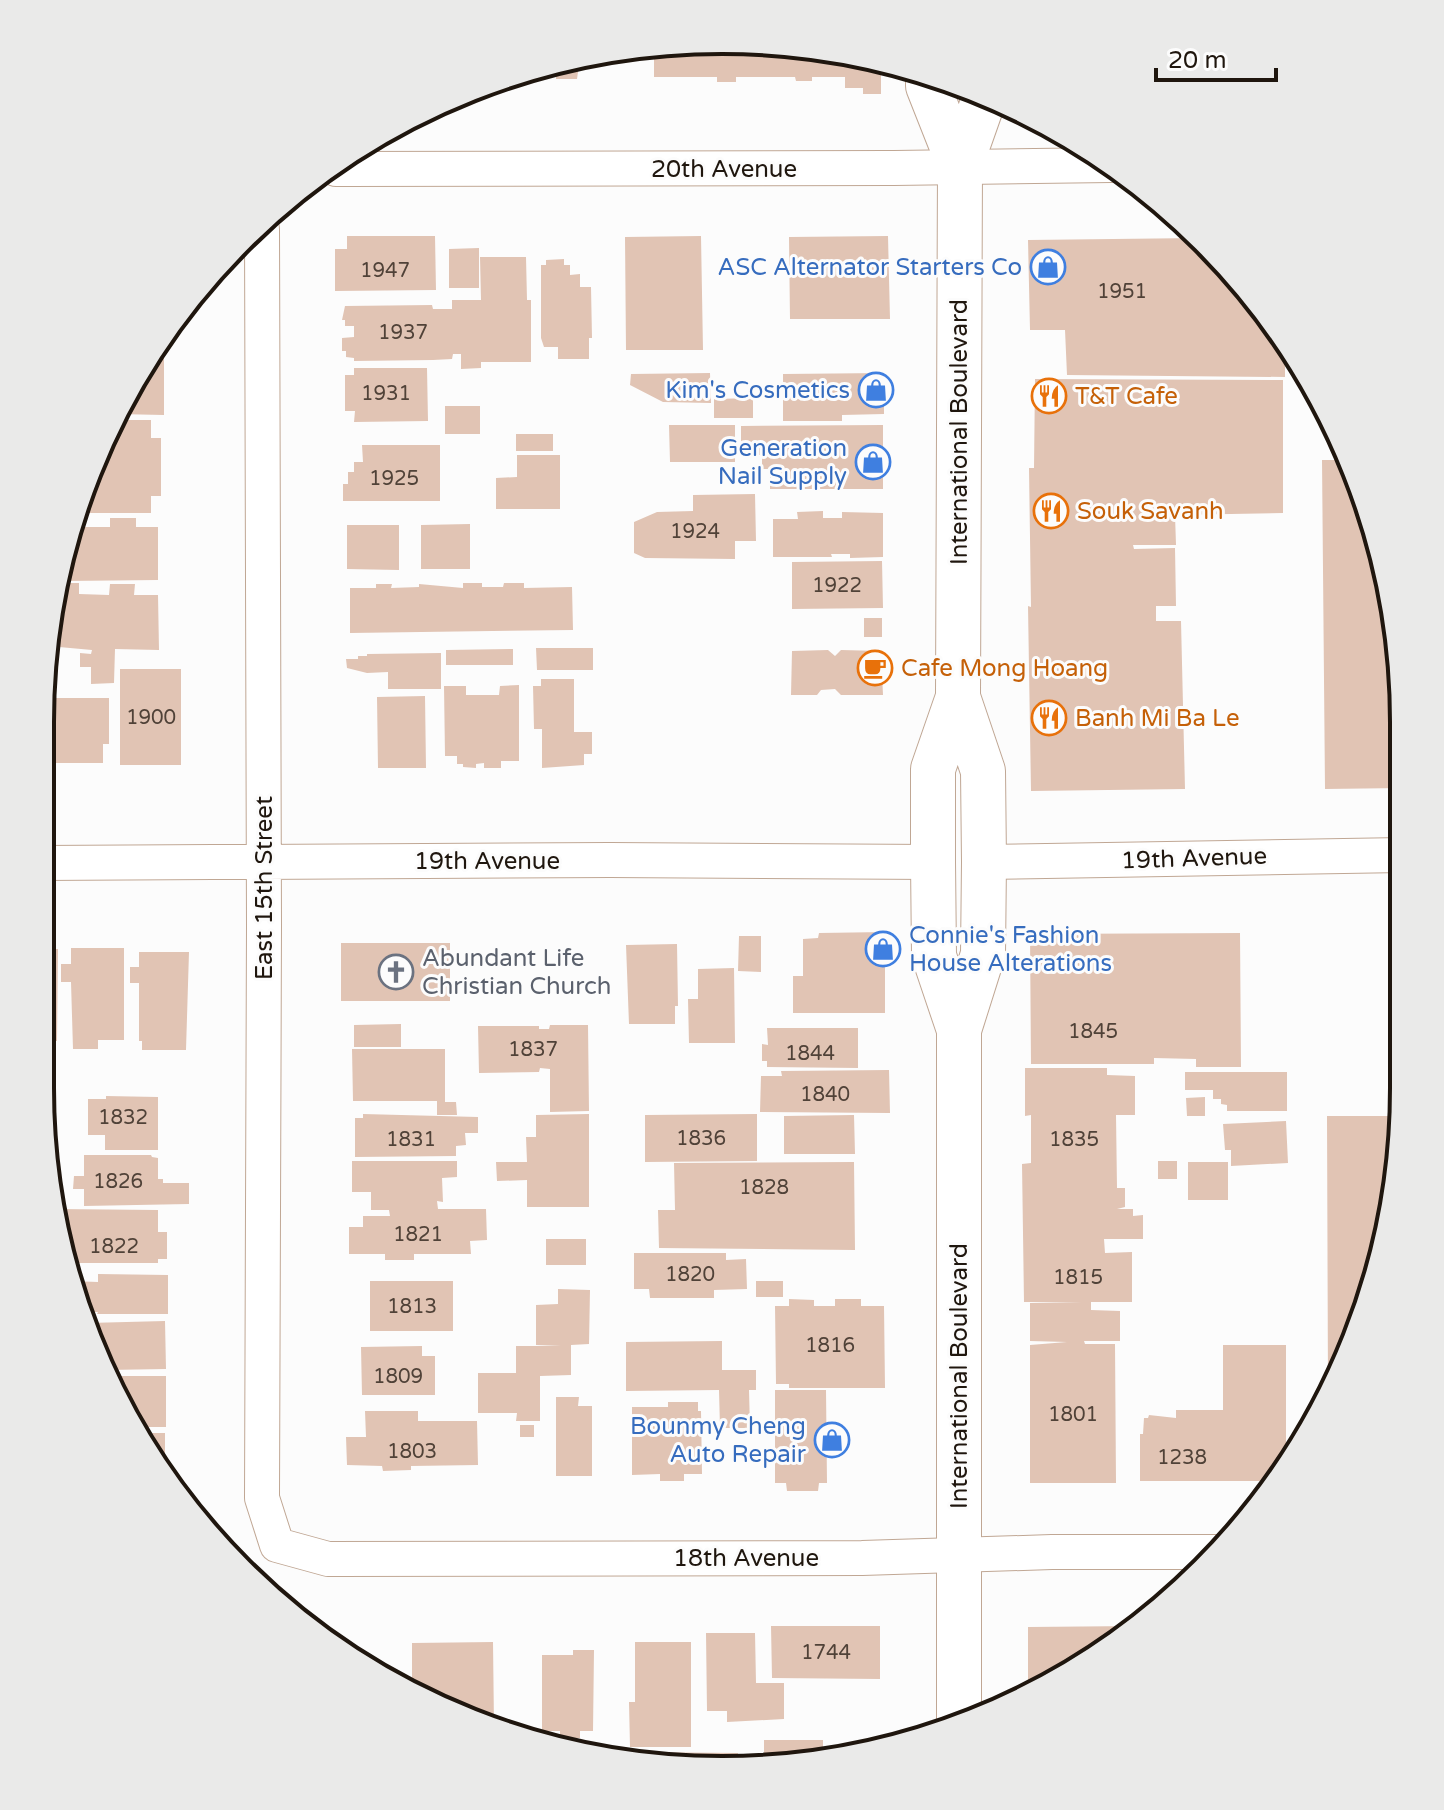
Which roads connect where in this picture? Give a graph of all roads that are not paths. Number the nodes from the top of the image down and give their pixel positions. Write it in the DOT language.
graph roads {
  1 [pos="928,86"];
  2 [pos="981,107"];
  3 [pos="1090,165"];
  4 [pos="960,167"];
  5 [pos="348,169"];
  6 [pos="262,239"];
  7 [pos="958,697"];
  8 [pos="1390,855"];
  9 [pos="264,861"];
  10 [pos="933,862"];
  11 [pos="984,862"];
  12 [pos="54,863"];
  13 [pos="959,1030"];
  14 [pos="277,1545"];
  15 [pos="1202,1552"];
  16 [pos="960,1555"];
  17 [pos="959,1712"];
  1 -- 4 [label="main road, International Boulevard"];
  2 -- 4 [label="main road, International Boulevard"];
  3 -- 4 [label="street, 20th Avenue"];
  4 -- 5 [label="street, 20th Avenue"];
  4 -- 7 [label="main road, International Boulevard"];
  6 -- 9 [label="street, East 15th Street"];
  7 -- 10 [label="main road, International Boulevard"];
  7 -- 11 [label="main road, International Boulevard"];
  8 -- 11 [label="street, 19th Avenue"];
  9 -- 10 [label="street, 19th Avenue"];
  9 -- 12 [label="street, 19th Avenue"];
  9 -- 14 [label="street, East 15th Street"];
  10 -- 13 [label="main road, International Boulevard"];
  11 -- 13 [label="main road, International Boulevard"];
  13 -- 16 [label="main road, International Boulevard"];
  14 -- 16 [label="street, 18th Avenue"];
  15 -- 16 [label="street, 18th Avenue"];
  16 -- 17 [label="main road, International Boulevard"];
}
